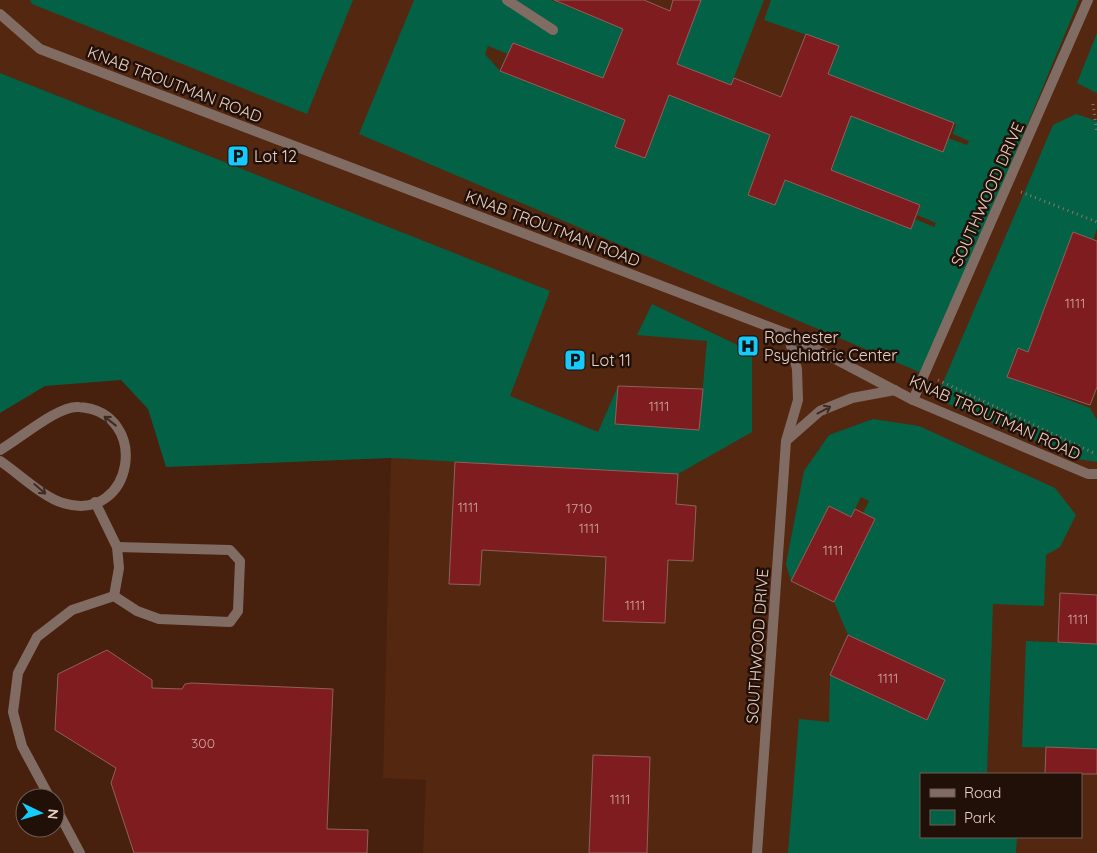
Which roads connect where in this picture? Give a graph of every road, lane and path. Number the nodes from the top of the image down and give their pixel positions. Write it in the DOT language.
graph roads {
  1 [pos="507,0"];
  2 [pos="1088,0"];
  3 [pos="0,14"];
  4 [pos="553,30"];
  5 [pos="1093,104"];
  6 [pos="1097,133"];
  7 [pos="1006,186"];
  8 [pos="1097,222"];
  9 [pos="788,334"];
  10 [pos="924,374"];
  11 [pos="895,390"];
  12 [pos="913,400"];
  13 [pos="786,441"];
  14 [pos="0,450"];
  15 [pos="1096,454"];
  16 [pos="0,461"];
  17 [pos="1097,474"];
  18 [pos="95,502"];
  19 [pos="117,547"];
  20 [pos="114,596"];
  21 [pos="45,788"];
  22 [pos="65,825"];
  23 [pos="80,853"];
  24 [pos="757,853"];
  1 -- 4 [label="street"];
  2 -- 7 [label="street, SOUTHWOOD DRIVE"];
  3 -- 9 [label="street, KNAB TROUTMAN ROAD"];
  5 -- 6 [label="path"];
  7 -- 8 [label="path"];
  7 -- 10 [label="street, SOUTHWOOD DRIVE"];
  9 -- 11 [label="street, KNAB TROUTMAN ROAD"];
  9 -- 13 [label="street, SOUTHWOOD DRIVE"];
  10 -- 12 [label="street, SOUTHWOOD DRIVE"];
  10 -- 15 [label="path"];
  11 -- 12 [label="street, KNAB TROUTMAN ROAD"];
  13 -- 11 [label="street, one-way"];
  12 -- 17 [label="street, KNAB TROUTMAN ROAD"];
  13 -- 24 [label="street, SOUTHWOOD DRIVE"];
  18 -- 14 [label="street, one-way"];
  16 -- 18 [label="street, one-way"];
  18 -- 19 [label="street"];
  19 -- 20 [label="street"];
  19 -- 20 [label="street"];
  20 -- 21 [label="street"];
  22 -- 23 [label="street"];
}
